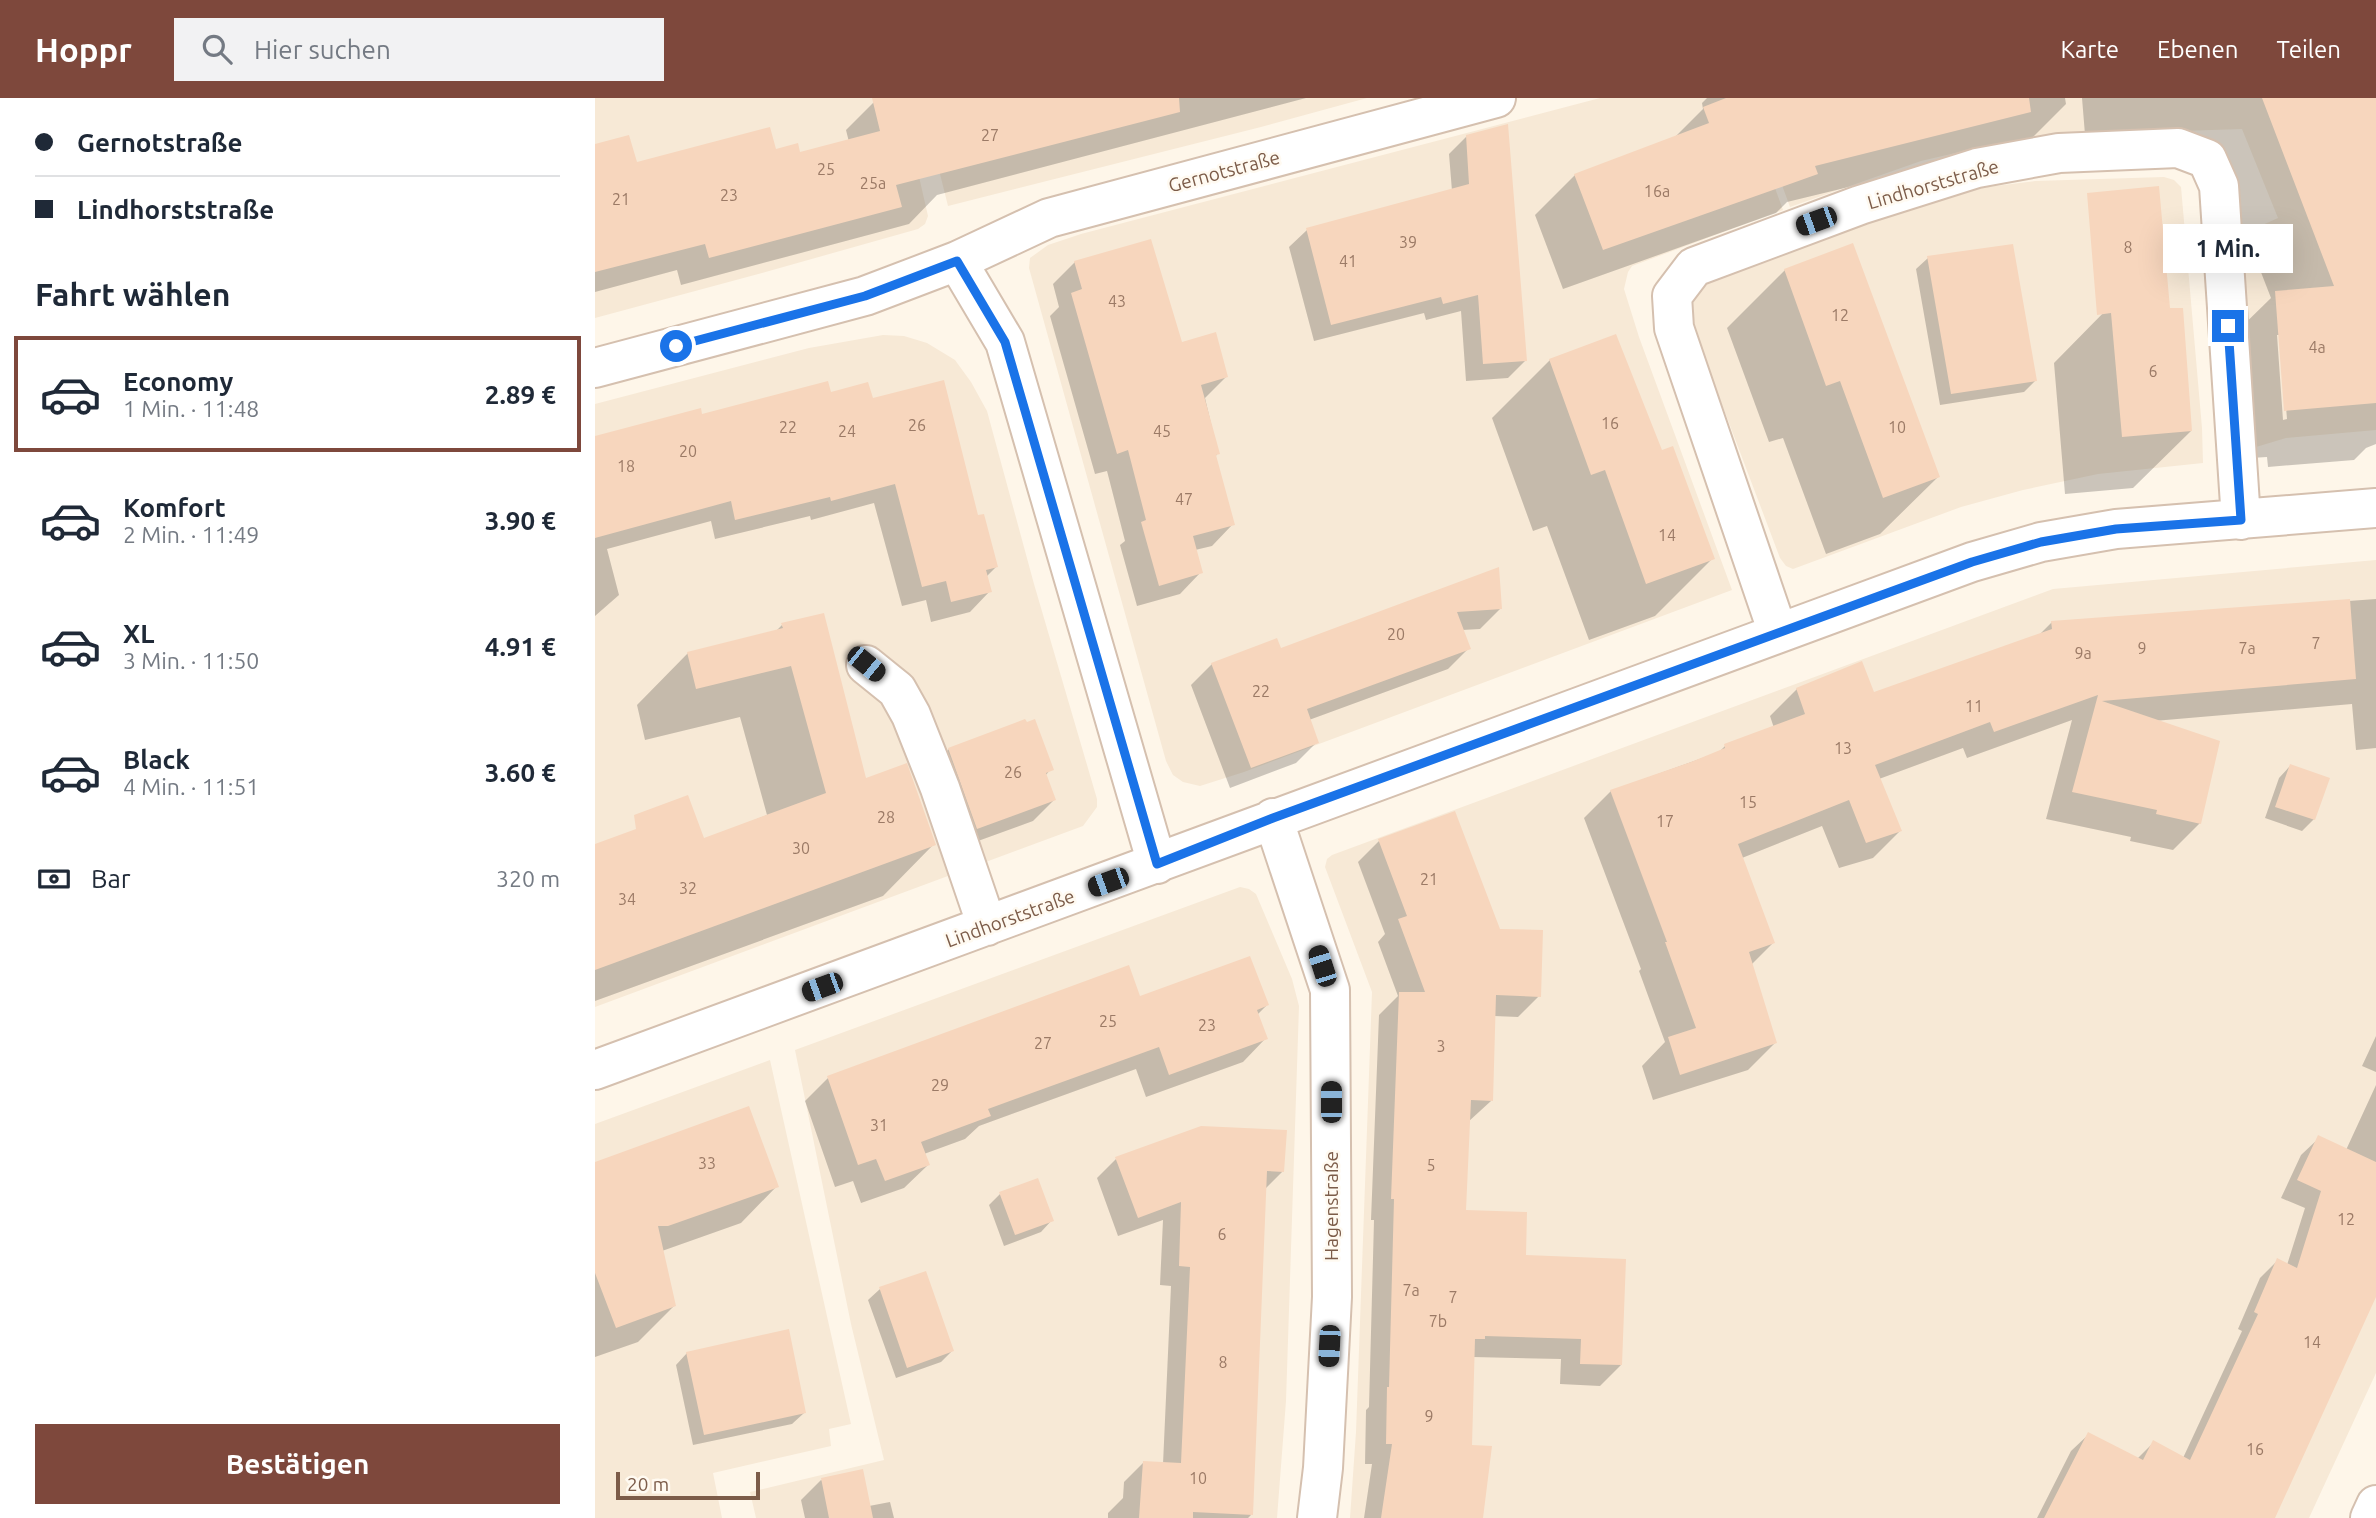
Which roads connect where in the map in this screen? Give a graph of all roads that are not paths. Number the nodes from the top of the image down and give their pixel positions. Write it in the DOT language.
graph roads {
  1 [pos="1496,98"];
  2 [pos="957,261"];
  3 [pos="595,368"];
  4 [pos="2376,508"];
  5 [pos="2241,520"];
  6 [pos="1778,633"];
  7 [pos="866,664"];
  8 [pos="1273,818"];
  9 [pos="1157,864"];
  10 [pos="987,926"];
  11 [pos="595,1070"];
  12 [pos="2376,1504"];
  13 [pos="1317,1518"];
  14 [pos="2370,1518"];
  1 -- 2 [label="street, Gernotstraße"];
  2 -- 3 [label="street, Gernotstraße"];
  2 -- 9 [label="street"];
  4 -- 5 [label="street, Lindhorststraße"];
  5 -- 6 [label="street, Lindhorststraße"];
  5 -- 6 [label="street, Lindhorststraße"];
  6 -- 8 [label="street, Lindhorststraße"];
  7 -- 10 [label="street"];
  8 -- 9 [label="street, Lindhorststraße"];
  8 -- 13 [label="street, Hagenstraße"];
  9 -- 10 [label="street, Lindhorststraße"];
  10 -- 11 [label="street, Lindhorststraße"];
  12 -- 14 [label="street"];
}
